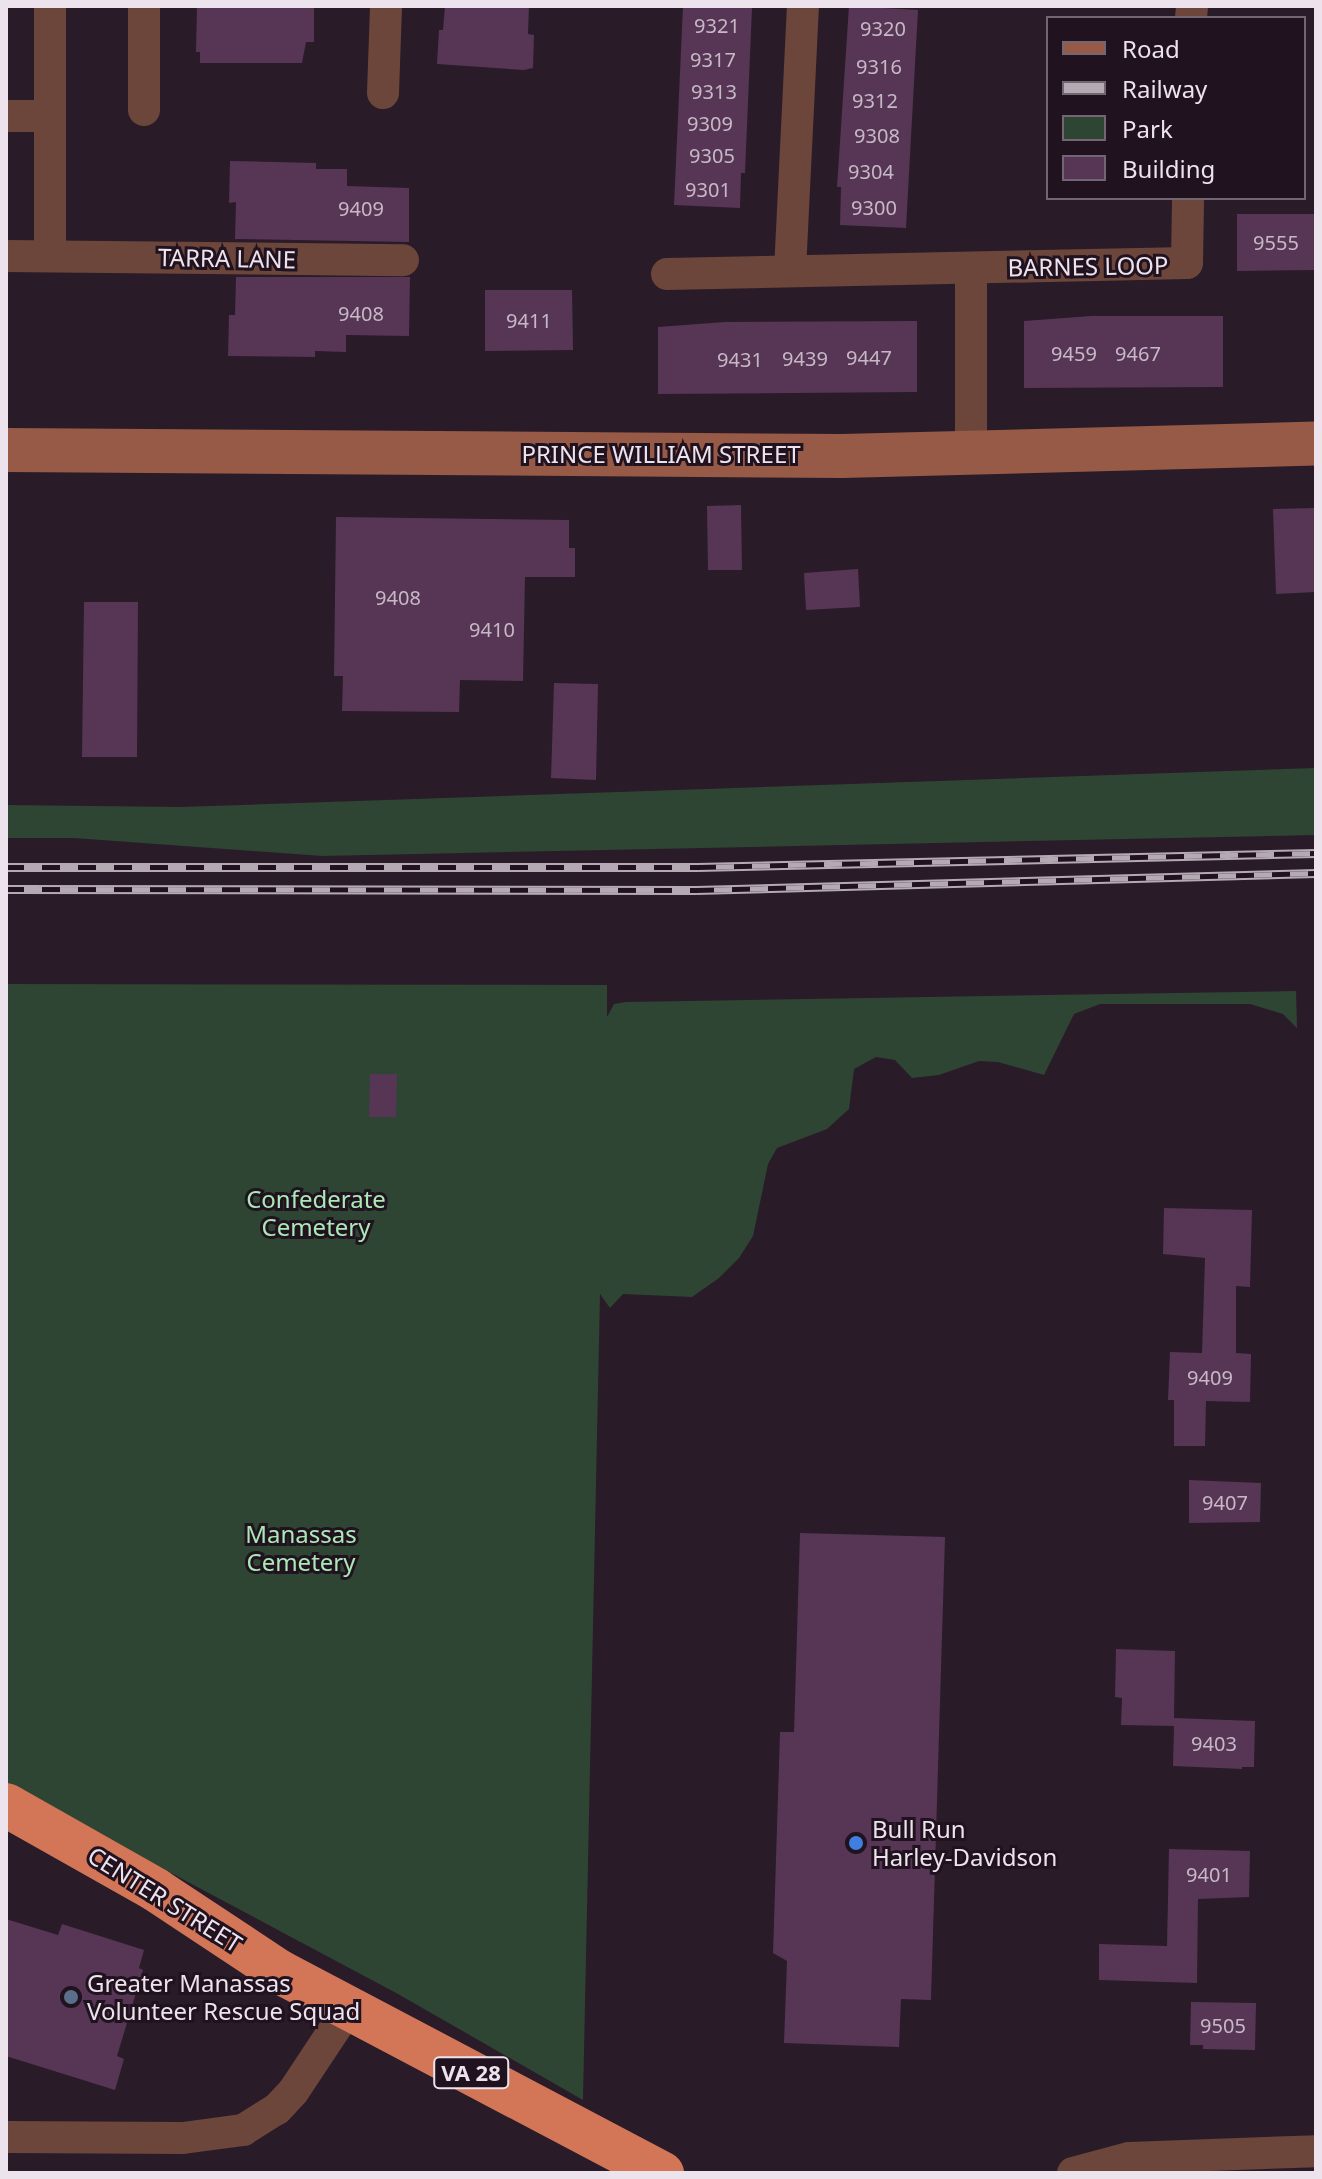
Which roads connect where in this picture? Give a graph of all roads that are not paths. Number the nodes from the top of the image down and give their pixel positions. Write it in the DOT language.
graph roads {
  1 [pos="50,6"];
  2 [pos="144,6"];
  3 [pos="386,6"];
  4 [pos="803,6"];
  5 [pos="383,93"];
  6 [pos="144,110"];
  7 [pos="6,116"];
  8 [pos="50,116"];
  9 [pos="1188,200"];
  10 [pos="6,256"];
  11 [pos="50,256"];
  12 [pos="403,260"];
  13 [pos="971,268"];
  14 [pos="790,271"];
  15 [pos="667,274"];
  16 [pos="1316,444"];
  17 [pos="6,450"];
  18 [pos="971,455"];
  19 [pos="6,1805"];
  20 [pos="6,1839"];
  21 [pos="280,1972"];
  22 [pos="348,2009"];
  23 [pos="6,2137"];
  24 [pos="1316,2151"];
  25 [pos="662,2173"];
  26 [pos="1073,2173"];
  1 -- 8 [label="street"];
  2 -- 6 [label="street"];
  3 -- 5 [label="street"];
  4 -- 14 [label="street"];
  7 -- 8 [label="street"];
  8 -- 11 [label="street"];
  9 -- 13 [label="street, BARNES LOOP"];
  10 -- 11 [label="street, TARRA LANE"];
  11 -- 12 [label="street, TARRA LANE"];
  13 -- 14 [label="street, BARNES LOOP"];
  13 -- 18 [label="street"];
  14 -- 15 [label="street, BARNES LOOP"];
  16 -- 18 [label="street, PRINCE WILLIAM STREET"];
  17 -- 18 [label="street, PRINCE WILLIAM STREET"];
  19 -- 21 [label="highway, CENTER STREET / VA 28"];
  20 -- 21 [label="highway, VA 28"];
  21 -- 22 [label="highway, CENTER STREET / VA 28"];
  22 -- 23 [label="street"];
  22 -- 25 [label="highway, CENTER STREET / VA 28"];
  24 -- 26 [label="street"];
}
